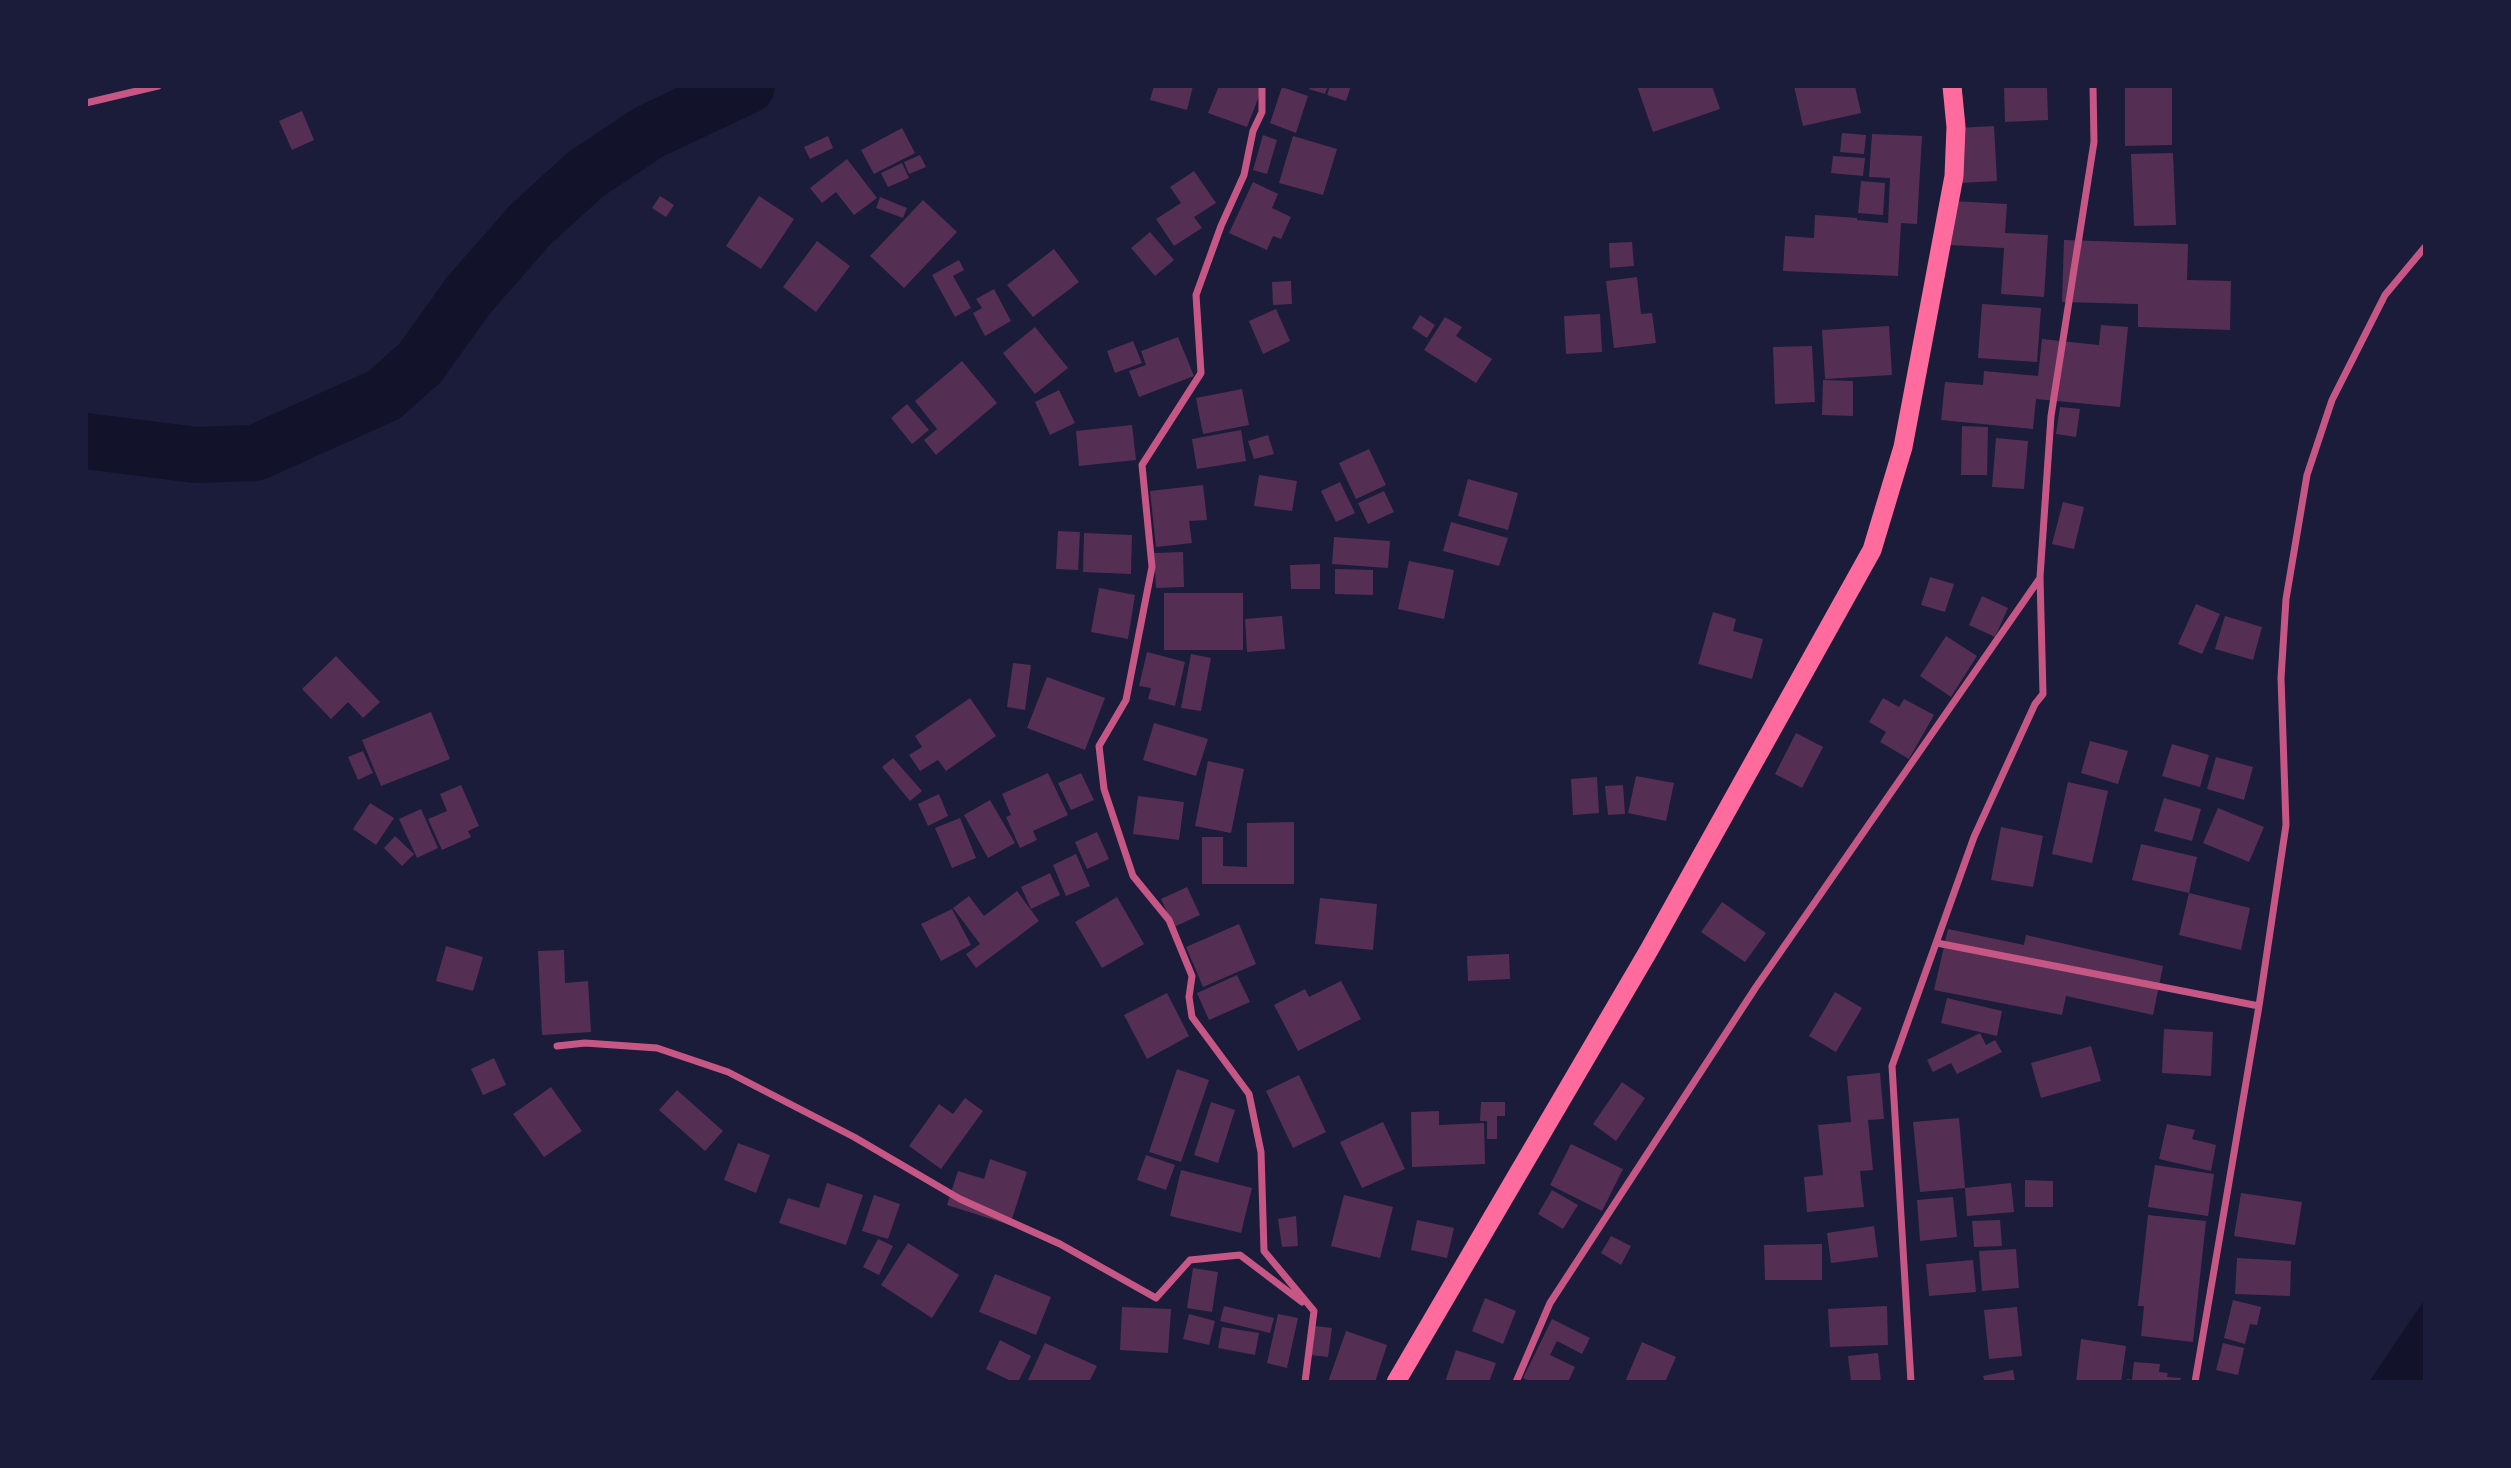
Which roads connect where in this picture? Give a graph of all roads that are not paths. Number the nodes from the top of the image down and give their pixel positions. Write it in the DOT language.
graph roads {
  1 [pos="158,86"];
  2 [pos="1262,86"];
  3 [pos="1952,86"];
  4 [pos="2093,86"];
  5 [pos="86,103"];
  6 [pos="2425,247"];
  7 [pos="2040,577"];
  8 [pos="1937,943"];
  9 [pos="2259,1006"];
  10 [pos="557,1046"];
  11 [pos="1314,1311"];
  12 [pos="1305,1382"];
  13 [pos="1396,1382"];
  14 [pos="1516,1382"];
  15 [pos="1912,1382"];
  16 [pos="2195,1382"];
  1 -- 5 [label="street"];
  2 -- 11 [label="street"];
  3 -- 13 [label="highway"];
  4 -- 7 [label="street"];
  6 -- 9 [label="street"];
  7 -- 8 [label="street"];
  7 -- 14 [label="street"];
  8 -- 9 [label="street"];
  8 -- 15 [label="street"];
  9 -- 16 [label="street"];
  10 -- 11 [label="street"];
  11 -- 12 [label="street"];
}
